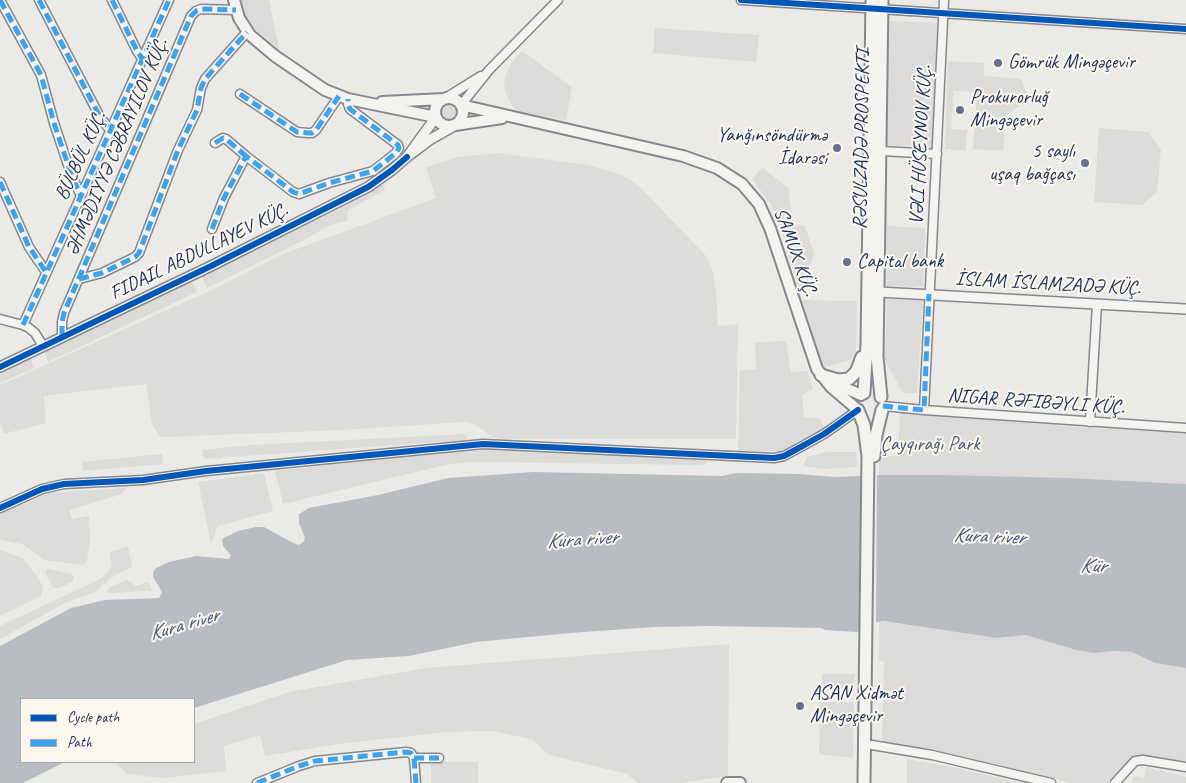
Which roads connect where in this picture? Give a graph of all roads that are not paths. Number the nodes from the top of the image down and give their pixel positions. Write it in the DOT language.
graph roads {
  1 [pos="0,0"];
  2 [pos="39,0"];
  3 [pos="112,0"];
  4 [pos="169,0"];
  5 [pos="558,0"];
  6 [pos="741,0"];
  7 [pos="944,0"];
  8 [pos="235,5"];
  9 [pos="877,5"];
  10 [pos="943,14"];
  11 [pos="1186,29"];
  12 [pos="247,32"];
  13 [pos="143,60"];
  14 [pos="489,70"];
  15 [pos="240,94"];
  16 [pos="343,98"];
  17 [pos="444,99"];
  18 [pos="366,103"];
  19 [pos="461,104"];
  20 [pos="436,117"];
  21 [pos="510,117"];
  22 [pos="454,126"];
  23 [pos="110,131"];
  24 [pos="215,143"];
  25 [pos="881,151"];
  26 [pos="937,154"];
  27 [pos="246,156"];
  28 [pos="407,157"];
  29 [pos="0,182"];
  30 [pos="81,196"];
  31 [pos="212,230"];
  32 [pos="46,272"];
  33 [pos="79,279"];
  34 [pos="879,292"];
  35 [pos="929,294"];
  36 [pos="1098,304"];
  37 [pos="1186,309"];
  38 [pos="0,320"];
  39 [pos="23,325"];
  40 [pos="62,336"];
  41 [pos="867,344"];
  42 [pos="43,346"];
  43 [pos="0,367"];
  44 [pos="822,375"];
  45 [pos="862,394"];
  46 [pos="882,404"];
  47 [pos="858,410"];
  48 [pos="924,410"];
  49 [pos="1090,422"];
  50 [pos="1186,428"];
  51 [pos="871,456"];
  52 [pos="0,508"];
  53 [pos="870,658"];
  54 [pos="872,746"];
  55 [pos="414,758"];
  56 [pos="439,758"];
  57 [pos="1186,767"];
  58 [pos="257,783"];
  59 [pos="416,783"];
  60 [pos="728,783"];
  61 [pos="740,783"];
  62 [pos="864,783"];
  63 [pos="871,783"];
  64 [pos="1051,783"];
  65 [pos="1115,783"];
  1 -- 30 [label="street"];
  2 -- 23 [label="street"];
  3 -- 13 [label="street"];
  4 -- 13 [label="street, BÜLBÜL KÜÇ."];
  5 -- 14 [label="street"];
  6 -- 9 [label="street"];
  7 -- 10 [label="street, VƏLI HÜSEYNOV KÜÇ."];
  8 -- 12 [label="main road"];
  8 -- 33 [label="street"];
  9 -- 10 [label="street"];
  9 -- 25 [label="main road, RƏSULZADƏ PROSPEKTI"];
  9 -- 41 [label="main road, RƏSULZADƏ PROSPEKTI"];
  10 -- 11 [label="street"];
  10 -- 26 [label="street, VƏLI HÜSEYNOV KÜÇ."];
  12 -- 16 [label="main road"];
  12 -- 33 [label="street"];
  13 -- 23 [label="street, BÜLBÜL KÜÇ."];
  14 -- 17 [label="street"];
  14 -- 19 [label="street"];
  15 -- 16 [label="street"];
  16 -- 18 [label="main road"];
  16 -- 27 [label="street"];
  17 -- 18 [label="main road"];
  17 -- 19 [label="main road"];
  17 -- 20 [label="main road"];
  18 -- 20 [label="main road"];
  19 -- 21 [label="main road, SAMUX KÜÇ."];
  19 -- 22 [label="main road"];
  20 -- 22 [label="main road"];
  20 -- 28 [label="street"];
  21 -- 22 [label="main road"];
  21 -- 44 [label="main road, SAMUX KÜÇ."];
  22 -- 28 [label="street"];
  23 -- 30 [label="street, BÜLBÜL KÜÇ."];
  24 -- 27 [label="street"];
  25 -- 26 [label="street"];
  25 -- 34 [label="main road, RƏSULZADƏ PROSPEKTI"];
  26 -- 35 [label="street, VƏLI HÜSEYNOV KÜÇ."];
  27 -- 31 [label="street"];
  28 -- 40 [label="street, FIDAIL ABDULLAYEV KÜÇ."];
  29 -- 32 [label="street"];
  30 -- 32 [label="street, BÜLBÜL KÜÇ."];
  32 -- 39 [label="street, BÜLBÜL KÜÇ."];
  33 -- 40 [label="street"];
  34 -- 35 [label="street, İSLAM İSLAMZADƏ KÜÇ."];
  34 -- 46 [label="main road, RƏSULZADƏ PROSPEKTI"];
  35 -- 36 [label="street, İSLAM İSLAMZADƏ KÜÇ."];
  35 -- 48 [label="street, VƏLI HÜSEYNOV KÜÇ."];
  36 -- 37 [label="street, İSLAM İSLAMZADƏ KÜÇ."];
  36 -- 49 [label="street"];
  38 -- 39 [label="street"];
  39 -- 42 [label="street"];
  40 -- 42 [label="street, FIDAIL ABDULLAYEV KÜÇ."];
  41 -- 44 [label="main road"];
  41 -- 45 [label="main road, RƏSULZADƏ PROSPEKTI"];
  42 -- 43 [label="street, FIDAIL ABDULLAYEV KÜÇ."];
  44 -- 45 [label="main road"];
  44 -- 47 [label="main road, SAMUX KÜÇ."];
  45 -- 46 [label="main road"];
  45 -- 47 [label="main road"];
  46 -- 47 [label="main road"];
  46 -- 48 [label="street, NIGAR RƏFIBƏYLI KÜÇ."];
  46 -- 51 [label="main road, RƏSULZADƏ PROSPEKTI"];
  47 -- 51 [label="main road"];
  47 -- 52 [label="street"];
  48 -- 49 [label="street, NIGAR RƏFIBƏYLI KÜÇ."];
  49 -- 50 [label="street, NIGAR RƏFIBƏYLI KÜÇ."];
  51 -- 53 [label="main road"];
  53 -- 54 [label="main road"];
  53 -- 62 [label="main road"];
  54 -- 63 [label="main road"];
  54 -- 64 [label="street"];
  55 -- 56 [label="street"];
  55 -- 58 [label="street"];
  55 -- 59 [label="street"];
  57 -- 65 [label="street"];
  60 -- 61 [label="main road"];
}
